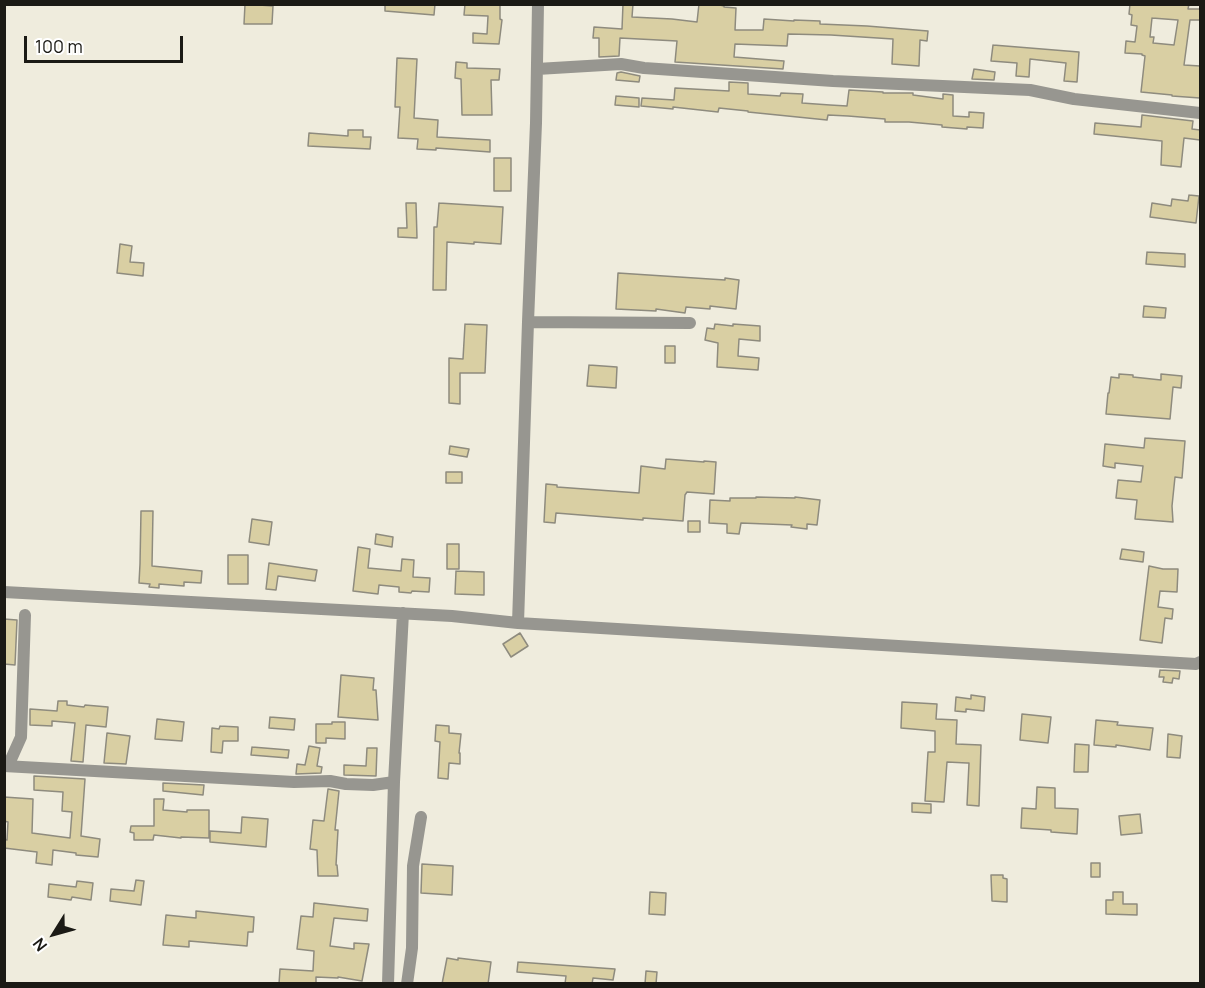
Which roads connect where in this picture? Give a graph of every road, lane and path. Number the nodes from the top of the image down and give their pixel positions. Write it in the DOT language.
graph roads {
  1 [pos="538,4"];
  2 [pos="537,69"];
  3 [pos="1200,113"];
  4 [pos="528,322"];
  5 [pos="690,323"];
  6 [pos="4,592"];
  7 [pos="403,613"];
  8 [pos="25,615"];
  9 [pos="518,622"];
  10 [pos="1200,662"];
  11 [pos="6,766"];
  12 [pos="394,782"];
  13 [pos="421,818"];
  14 [pos="388,984"];
  15 [pos="407,984"];
  1 -- 2 [label="street"];
  2 -- 3 [label="street"];
  2 -- 4 [label="street"];
  4 -- 5 [label="street"];
  4 -- 9 [label="street"];
  6 -- 7 [label="street"];
  7 -- 9 [label="street"];
  7 -- 12 [label="street"];
  8 -- 11 [label="street"];
  9 -- 10 [label="street"];
  11 -- 12 [label="street"];
  12 -- 14 [label="street"];
  13 -- 15 [label="street"];
}
